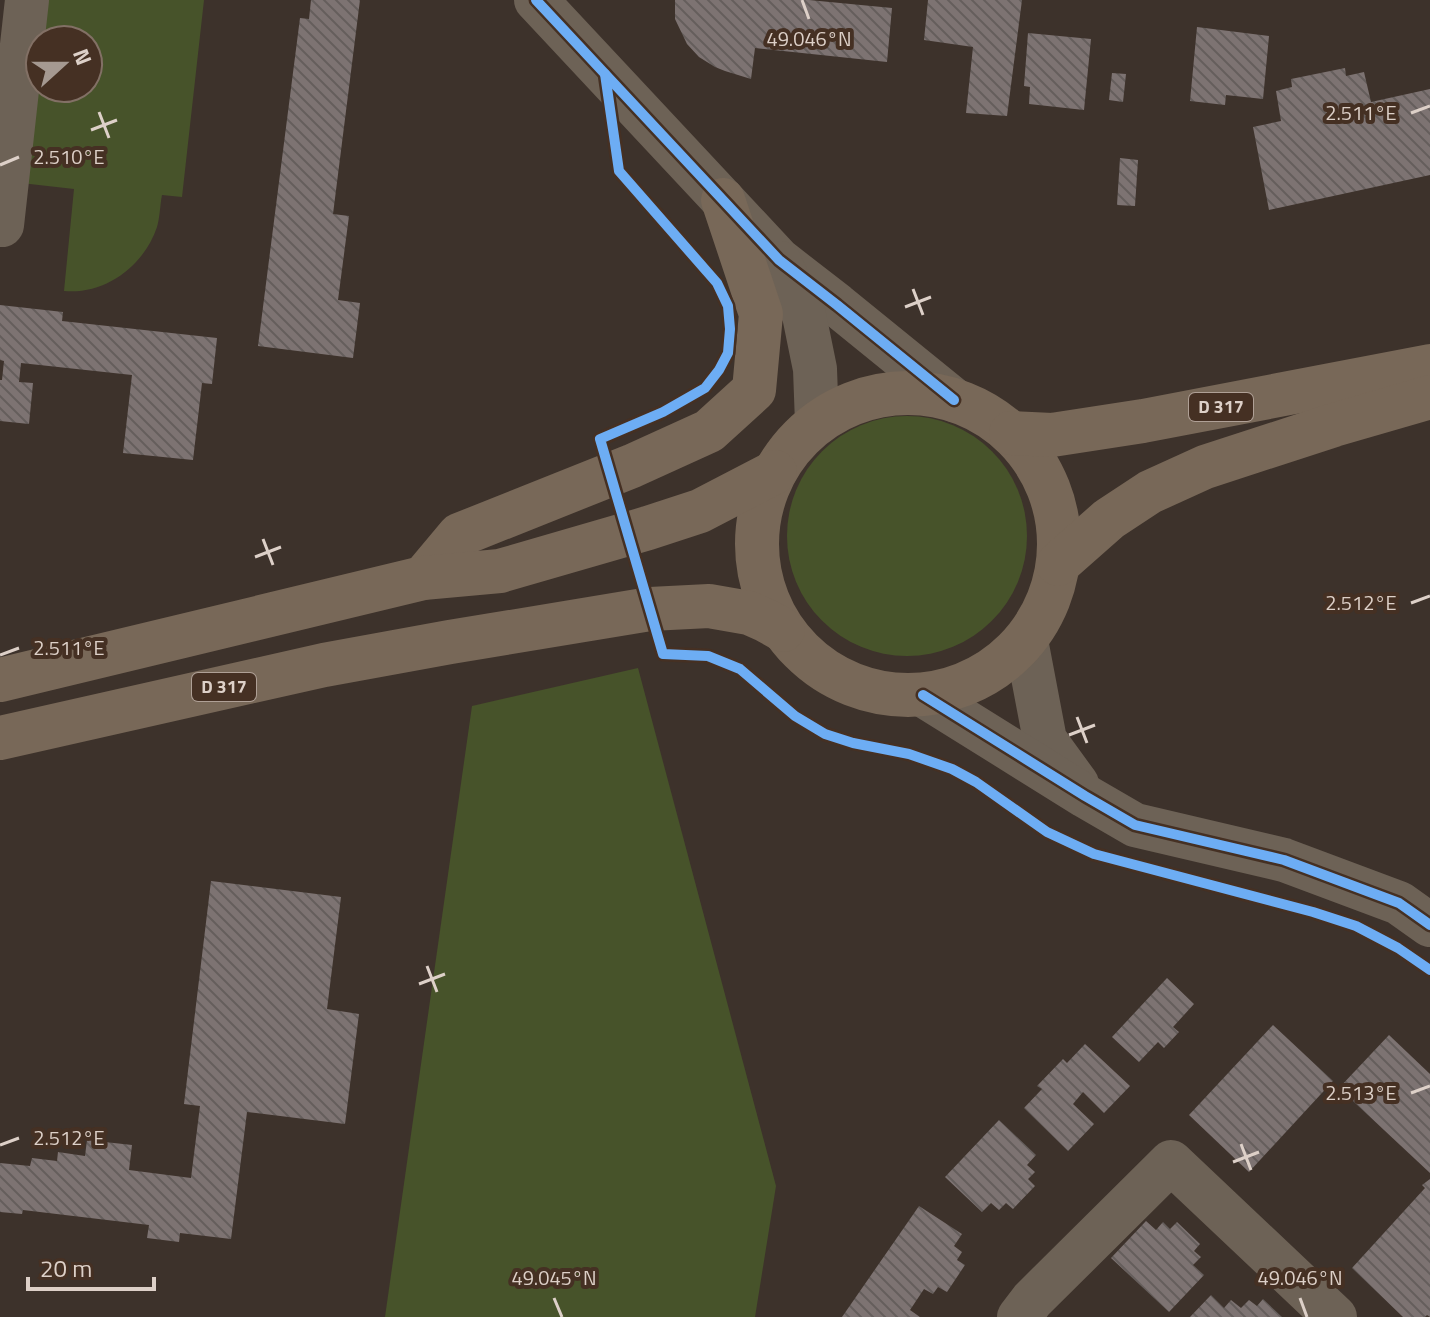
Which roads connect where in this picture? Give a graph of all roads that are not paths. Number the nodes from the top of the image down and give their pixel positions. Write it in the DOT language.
graph roads {
  1 [pos="27,0"];
  2 [pos="536,0"];
  3 [pos="723,200"];
  4 [pos="2,225"];
  5 [pos="779,260"];
  6 [pos="1430,366"];
  7 [pos="1430,397"];
  8 [pos="954,400"];
  9 [pos="817,423"];
  10 [pos="1011,433"];
  11 [pos="775,472"];
  12 [pos="1058,564"];
  13 [pos="423,578"];
  14 [pos="783,630"];
  15 [pos="1026,640"];
  16 [pos="0,680"];
  17 [pos="923,695"];
  18 [pos="0,738"];
  19 [pos="1085,796"];
  20 [pos="1430,925"];
  21 [pos="1019,1317"];
  22 [pos="1335,1317"];
  1 -- 4 [label="street"];
  2 -- 3 [label="street"];
  3 -- 5 [label="street"];
  3 -- 13 [label="main road"];
  5 -- 8 [label="street"];
  5 -- 9 [label="street"];
  6 -- 10 [label="main road, D 317"];
  7 -- 12 [label="main road, D 317"];
  8 -- 9 [label="main road"];
  8 -- 10 [label="main road"];
  9 -- 11 [label="main road"];
  10 -- 12 [label="main road"];
  11 -- 13 [label="main road"];
  11 -- 14 [label="main road"];
  12 -- 15 [label="main road"];
  13 -- 16 [label="main road"];
  14 -- 17 [label="main road"];
  14 -- 18 [label="main road, D 317"];
  15 -- 17 [label="main road"];
  15 -- 19 [label="street"];
  17 -- 19 [label="street"];
  19 -- 20 [label="street"];
  21 -- 22 [label="street"];
}
